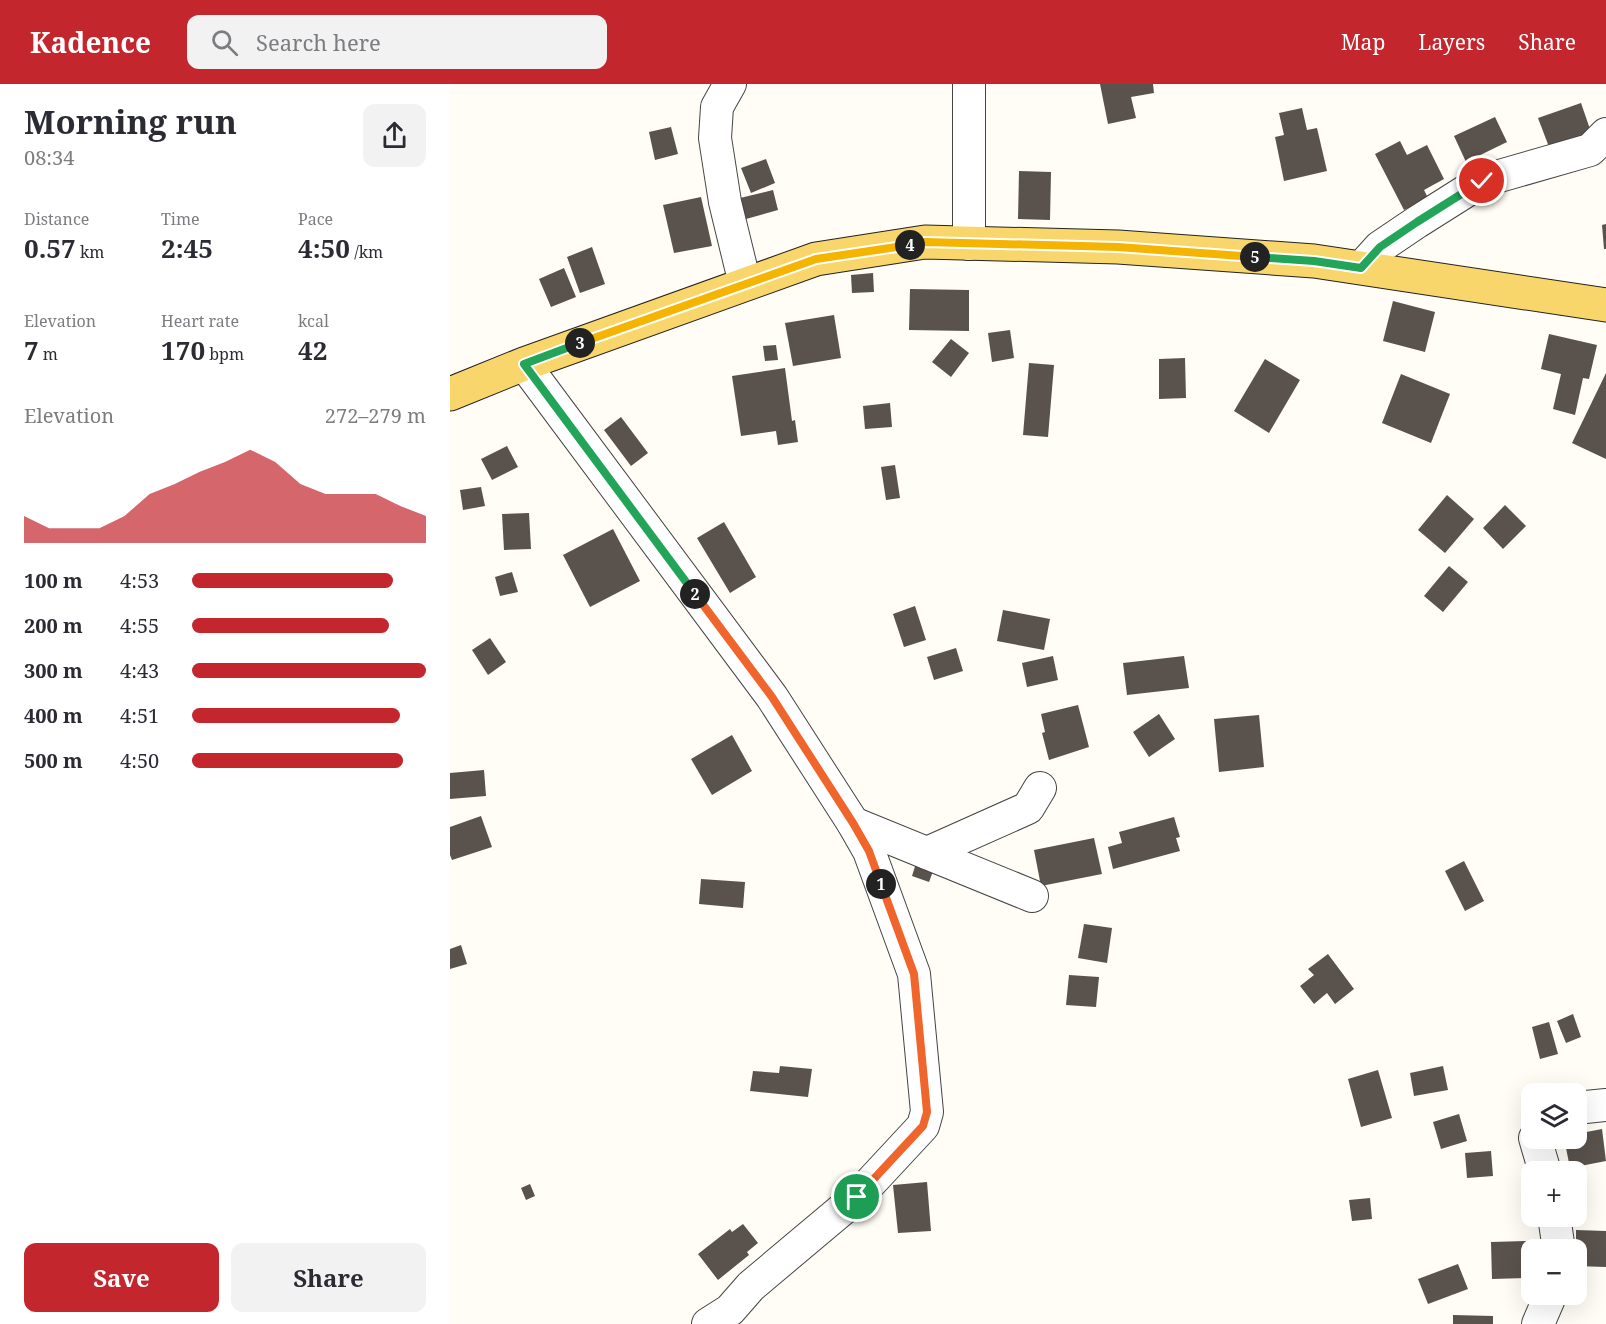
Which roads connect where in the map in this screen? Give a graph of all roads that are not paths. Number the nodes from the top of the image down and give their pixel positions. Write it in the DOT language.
graph roads {
  1 [pos="730,84"];
  2 [pos="969,84"];
  3 [pos="1606,134"];
  4 [pos="969,244"];
  5 [pos="1361,268"];
  6 [pos="745,284"];
  7 [pos="1606,305"];
  8 [pos="524,364"];
  9 [pos="450,394"];
  10 [pos="1040,788"];
  11 [pos="853,823"];
  12 [pos="927,853"];
  13 [pos="1032,896"];
  14 [pos="1606,1105"];
  15 [pos="1587,1107"];
  16 [pos="1546,1305"];
  17 [pos="708,1324"];
  18 [pos="1538,1324"];
  1 -- 6 [label="street"];
  2 -- 4 [label="street"];
  3 -- 5 [label="street"];
  4 -- 5 [label="main road"];
  4 -- 6 [label="main road"];
  5 -- 7 [label="main road"];
  6 -- 8 [label="main road"];
  8 -- 9 [label="main road"];
  8 -- 11 [label="street"];
  10 -- 12 [label="street"];
  11 -- 12 [label="street"];
  11 -- 17 [label="street"];
  12 -- 13 [label="street"];
  14 -- 15 [label="street"];
  16 -- 18 [label="street"];
}
